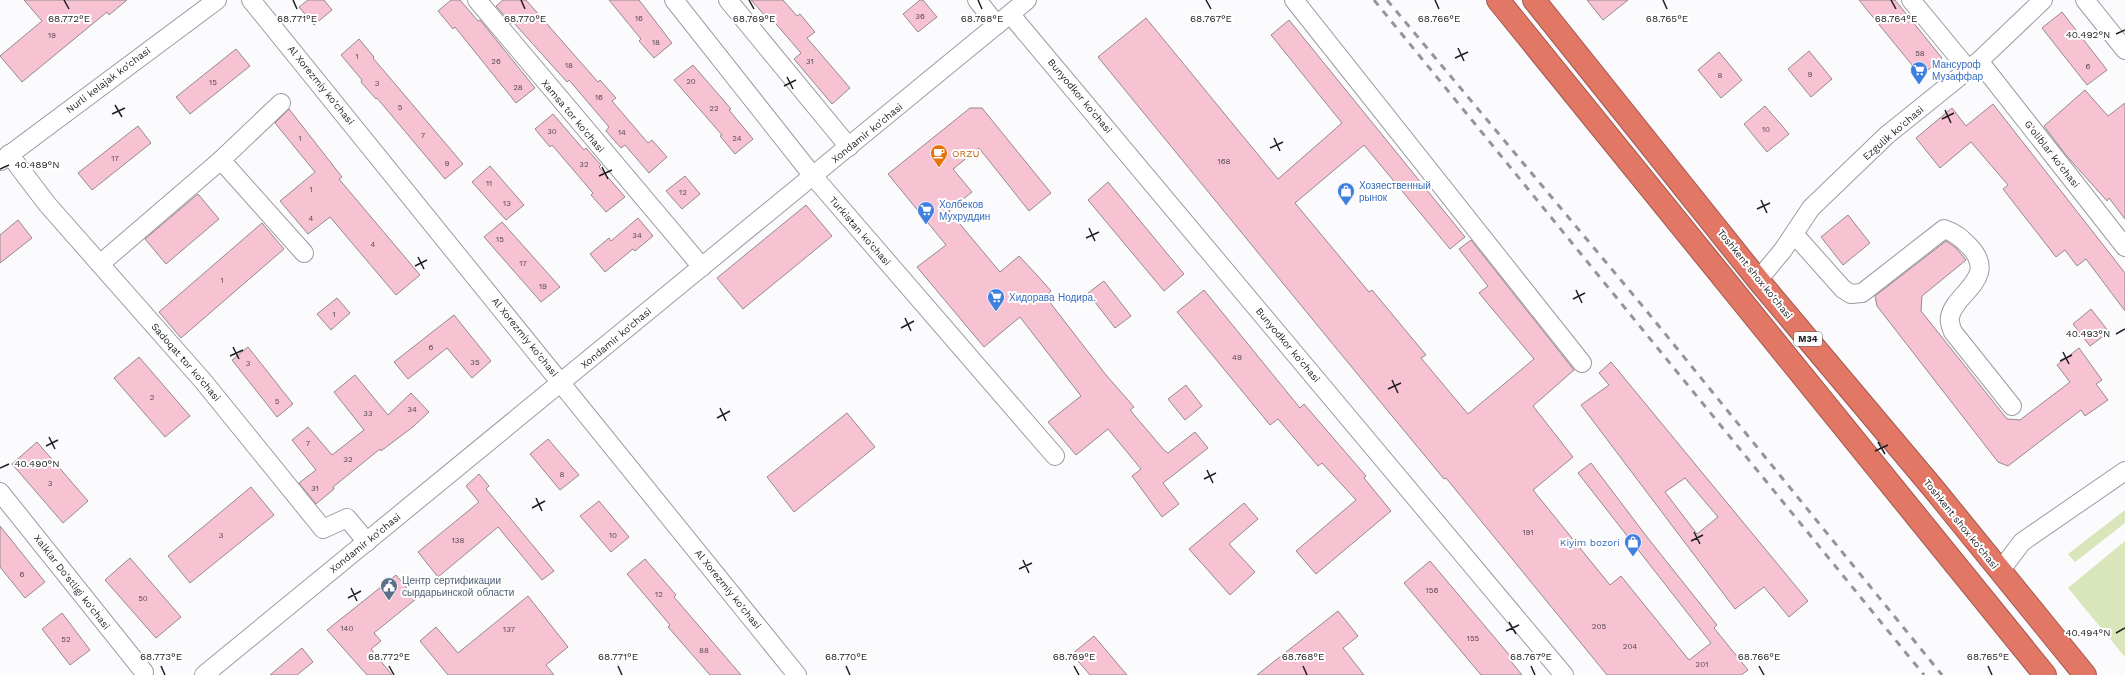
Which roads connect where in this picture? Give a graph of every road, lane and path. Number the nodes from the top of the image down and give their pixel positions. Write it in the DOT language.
graph roads {
  1 [pos="217,0"];
  2 [pos="252,0"];
  3 [pos="477,0"];
  4 [pos="674,0"];
  5 [pos="728,0"];
  6 [pos="977,0"];
  7 [pos="1027,0"];
  8 [pos="1294,0"];
  9 [pos="1498,0"];
  10 [pos="1534,0"];
  11 [pos="1911,0"];
  12 [pos="2043,0"];
  13 [pos="2085,0"];
  14 [pos="1004,20"];
  15 [pos="2125,50"];
  16 [pos="1974,65"];
  17 [pos="281,103"];
  18 [pos="849,147"];
  19 [pos="5,158"];
  20 [pos="221,160"];
  21 [pos="813,176"];
  22 [pos="1794,234"];
  23 [pos="2125,247"];
  24 [pos="304,253"];
  25 [pos="100,264"];
  26 [pos="702,267"];
  27 [pos="1758,280"];
  28 [pos="1582,363"];
  29 [pos="562,383"];
  30 [pos="2012,406"];
  31 [pos="1055,456"];
  32 [pos="2125,471"];
  33 [pos="0,492"];
  34 [pos="367,542"];
  35 [pos="2000,570"];
  36 [pos="144,672"];
  37 [pos="204,675"];
  38 [pos="797,675"];
  39 [pos="1564,675"];
  40 [pos="2045,675"];
  41 [pos="2085,675"];
  1 -- 19 [label="street, Nurli kelajak ko'chasi"];
  2 -- 29 [label="street, Al Xorezmiy ko'chasi"];
  3 -- 26 [label="street, Xamsa tor ko'chasi"];
  4 -- 21 [label="street, Turkistan ko'chasi"];
  5 -- 18 [label="street"];
  6 -- 14 [label="street, Bunyodkor ko'chasi"];
  7 -- 14 [label="street, Xondamir ko'chasi"];
  8 -- 28 [label="street"];
  9 -- 40 [label="highway, M34"];
  10 -- 27 [label="highway, Toshkent shox ko'chasi / M34"];
  11 -- 16 [label="street, G'oliblar ko'chasi"];
  12 -- 16 [label="street, Ezgulik ko'chasi"];
  13 -- 15 [label="street"];
  14 -- 18 [label="street, Xondamir ko'chasi"];
  14 -- 39 [label="street, Bunyodkor ko'chasi"];
  16 -- 22 [label="street, Ezgulik ko'chasi"];
  16 -- 23 [label="street, G'oliblar ko'chasi"];
  17 -- 20 [label="street"];
  18 -- 21 [label="street, Xondamir ko'chasi"];
  19 -- 25 [label="street, Sadoqat tor ko'chasi"];
  20 -- 24 [label="street"];
  20 -- 25 [label="street"];
  21 -- 26 [label="street, Xondamir ko'chasi"];
  21 -- 31 [label="street, Turkistan ko'chasi"];
  22 -- 27 [label="street, Ezgulik ko'chasi"];
  22 -- 30 [label="street"];
  25 -- 34 [label="street, Sadoqat tor ko'chasi"];
  26 -- 29 [label="street, Xondamir ko'chasi"];
  27 -- 35 [label="highway, Toshkent shox ko'chasi / M34"];
  29 -- 34 [label="street, Xondamir ko'chasi"];
  29 -- 38 [label="street, Al Xorezmiy ko'chasi"];
  32 -- 35 [label="street"];
  33 -- 36 [label="street, Xalklar Do'stligi ko'chasi"];
  34 -- 37 [label="street, Xondamir ko'chasi"];
  35 -- 41 [label="highway, Toshkent shox ko'chasi / M34"];
}
